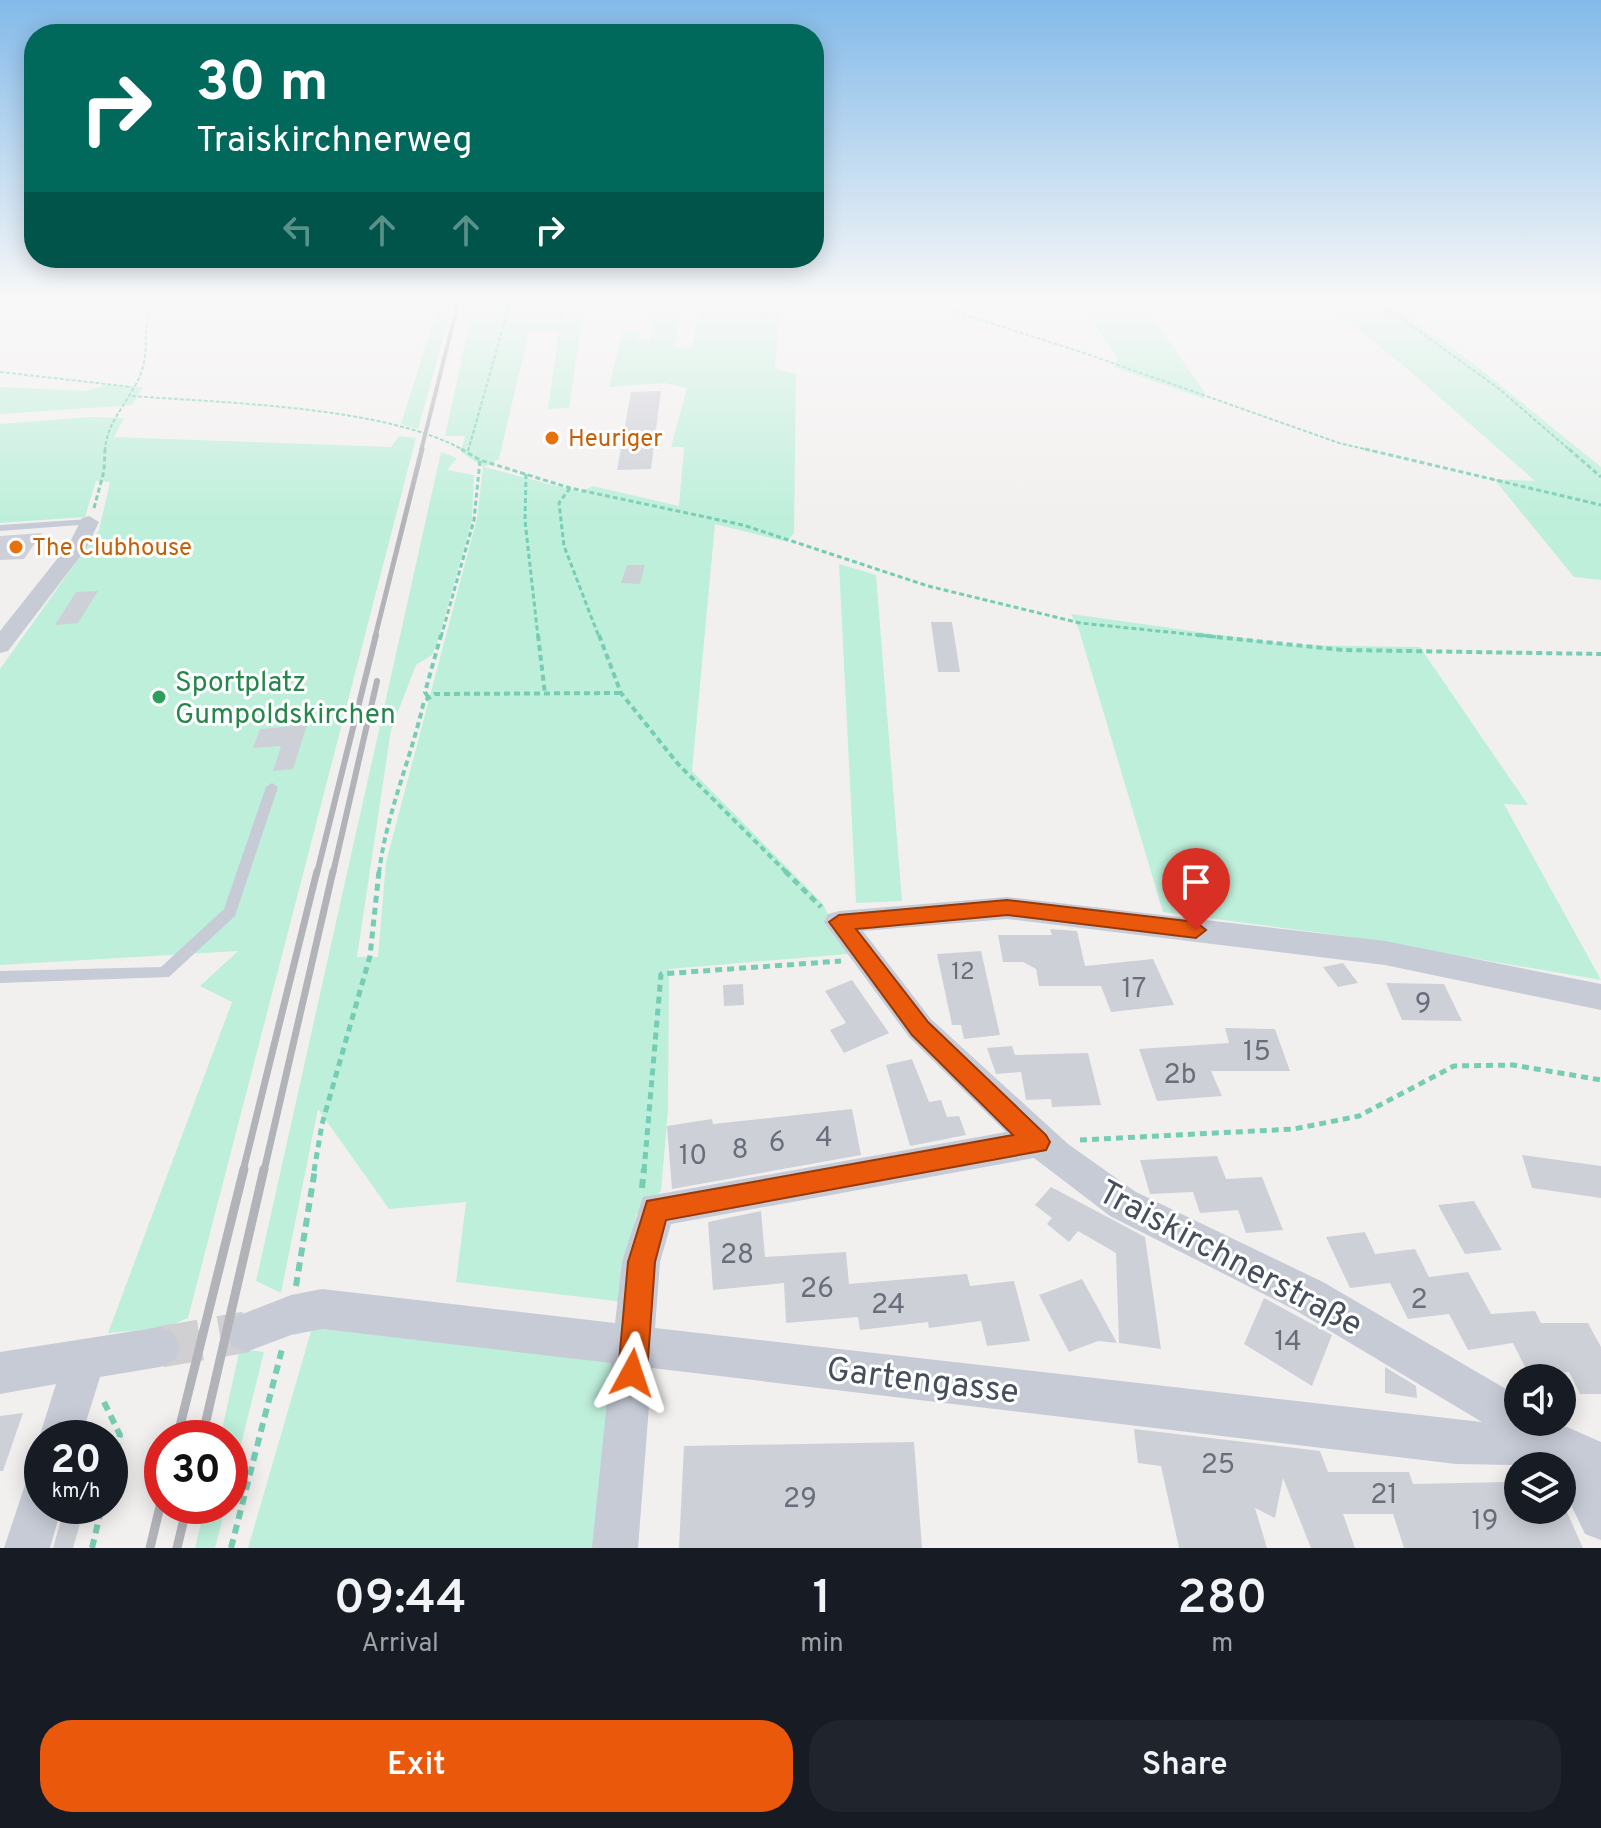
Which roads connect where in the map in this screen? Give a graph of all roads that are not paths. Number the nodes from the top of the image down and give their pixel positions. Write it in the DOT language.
graph roads {
  1 [pos="89,522"];
  2 [pos="0,528"];
  3 [pos="0,646"];
  4 [pos="272,787"];
  5 [pos="0,977"];
  6 [pos="1601,997"];
  7 [pos="1046,1149"];
  8 [pos="246,1332"];
  9 [pos="635,1345"];
  10 [pos="160,1347"];
  11 [pos="84,1361"];
  12 [pos="0,1373"];
  13 [pos="1504,1412"];
  14 [pos="66,1420"];
  15 [pos="1547,1436"];
  16 [pos="1584,1456"];
  17 [pos="1601,1518"];
  18 [pos="34,1524"];
  19 [pos="27,1548"];
  20 [pos="615,1548"];
  1 -- 2 [label="lane"];
  1 -- 3 [label="street"];
  4 -- 5 [label="lane"];
  6 -- 7 [label="street, Traiskirchnerstraße"];
  7 -- 9 [label="street"];
  7 -- 13 [label="street, Traiskirchnerstraße"];
  8 -- 9 [label="street, Gartengasse"];
  9 -- 16 [label="street, Gartengasse"];
  9 -- 20 [label="street"];
  10 -- 11 [label="street"];
  11 -- 12 [label="street"];
  11 -- 14 [label="street"];
  15 -- 16 [label="street, Traiskirchnerstraße"];
  16 -- 17 [label="street"];
  18 -- 19 [label="street"];
}
